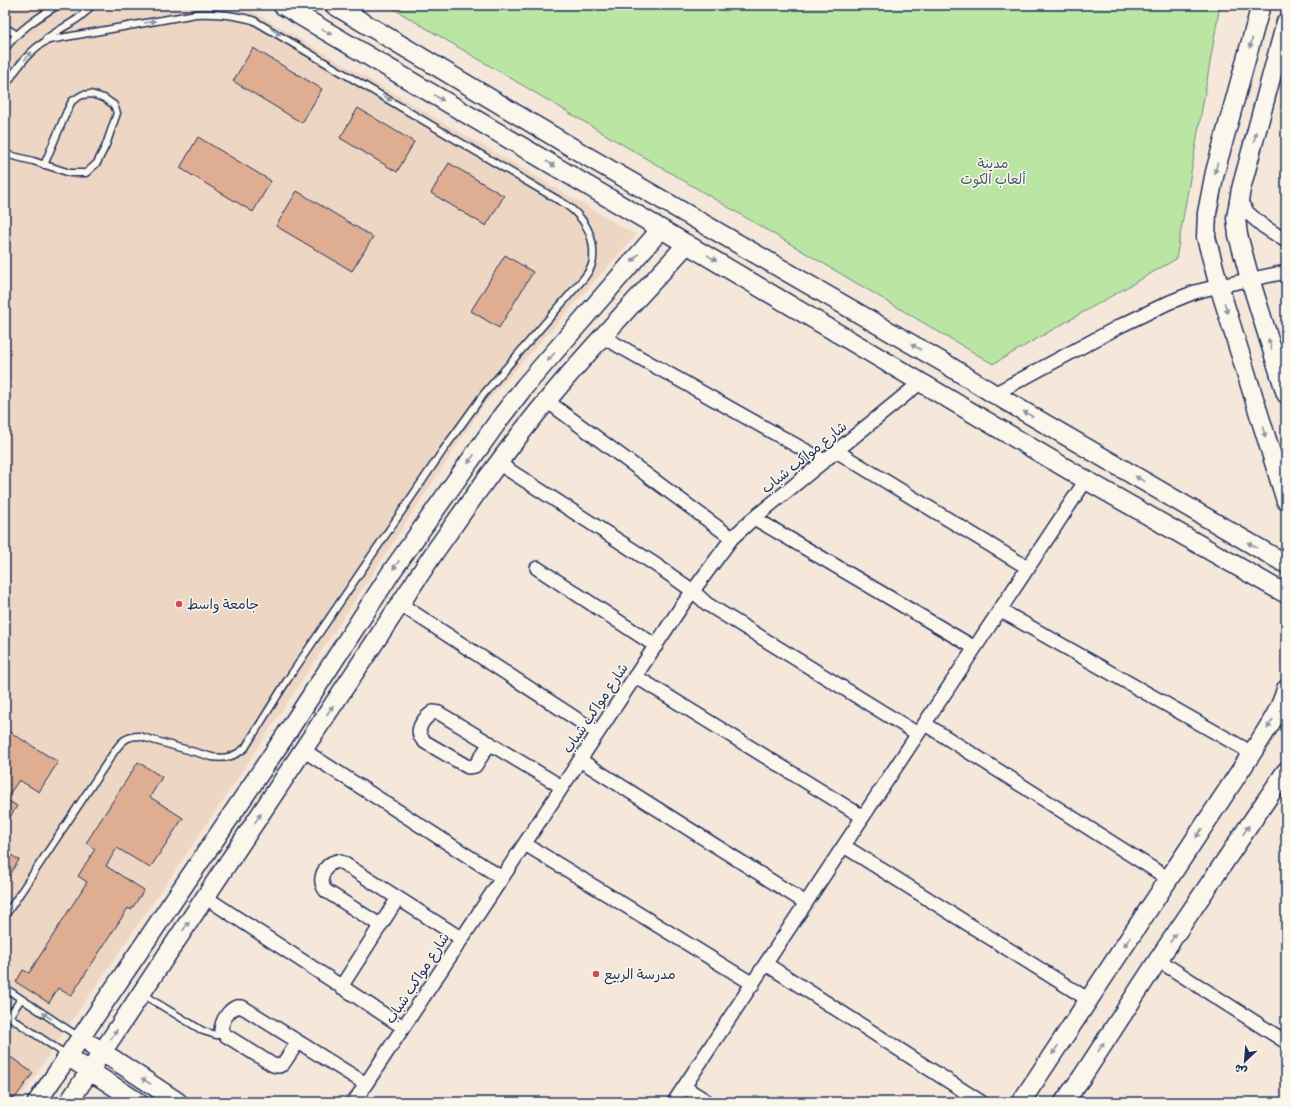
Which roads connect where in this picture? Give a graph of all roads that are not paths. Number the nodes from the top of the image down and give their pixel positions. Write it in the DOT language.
graph roads {
  1 [pos="58,5"];
  2 [pos="92,5"];
  3 [pos="282,5"];
  4 [pos="334,5"];
  5 [pos="1261,5"];
  6 [pos="1286,22"];
  7 [pos="5,27"];
  8 [pos="18,35"];
  9 [pos="42,43"];
  10 [pos="5,49"];
  11 [pos="5,88"];
  12 [pos="5,154"];
  13 [pos="44,165"];
  14 [pos="1239,200"];
  15 [pos="661,229"];
  16 [pos="1286,241"];
  17 [pos="687,244"];
  18 [pos="1286,272"];
  19 [pos="1250,279"];
  20 [pos="1218,286"];
  21 [pos="603,337"];
  22 [pos="921,382"];
  23 [pos="994,394"];
  24 [pos="1286,394"];
  25 [pos="547,401"];
  26 [pos="836,451"];
  27 [pos="824,461"];
  28 [pos="498,464"];
  29 [pos="1086,480"];
  30 [pos="1286,501"];
  31 [pos="754,518"];
  32 [pos="732,538"];
  33 [pos="1284,563"];
  34 [pos="537,568"];
  35 [pos="1028,568"];
  36 [pos="693,591"];
  37 [pos="1286,594"];
  38 [pos="400,604"];
  39 [pos="1000,610"];
  40 [pos="656,646"];
  41 [pos="975,648"];
  42 [pos="636,676"];
  43 [pos="1286,689"];
  44 [pos="921,729"];
  45 [pos="598,732"];
  46 [pos="490,743"];
  47 [pos="303,750"];
  48 [pos="1252,752"];
  49 [pos="580,760"];
  50 [pos="1286,771"];
  51 [pos="562,787"];
  52 [pos="863,817"];
  53 [pos="525,844"];
  54 [pos="844,846"];
  55 [pos="502,878"];
  56 [pos="1169,879"];
  57 [pos="205,897"];
  58 [pos="398,898"];
  59 [pos="806,903"];
  60 [pos="5,916"];
  61 [pos="380,925"];
  62 [pos="462,939"];
  63 [pos="1158,960"];
  64 [pos="766,964"];
  65 [pos="753,984"];
  66 [pos="341,987"];
  67 [pos="5,988"];
  68 [pos="141,994"];
  69 [pos="21,999"];
  70 [pos="1089,1000"];
  71 [pos="7,1016"];
  72 [pos="403,1028"];
  73 [pos="225,1035"];
  74 [pos="80,1037"];
  75 [pos="298,1042"];
  76 [pos="1286,1042"];
  77 [pos="102,1052"];
  78 [pos="68,1056"];
  79 [pos="90,1070"];
  80 [pos="366,1084"];
  81 [pos="684,1087"];
  82 [pos="37,1102"];
  83 [pos="69,1102"];
  84 [pos="138,1102"];
  85 [pos="178,1102"];
  86 [pos="354,1102"];
  87 [pos="674,1102"];
  88 [pos="708,1102"];
  89 [pos="981,1102"];
  90 [pos="1021,1102"];
  91 [pos="1064,1102"];
  1 -- 8 [label="lane"];
  2 -- 9 [label="lane"];
  3 -- 15 [label="street, one-way"];
  23 -- 4 [label="street, one-way"];
  5 -- 20 [label="street, one-way"];
  14 -- 6 [label="street, one-way"];
  7 -- 8 [label="lane"];
  8 -- 10 [label="lane"];
  11 -- 9 [label="lane, one-way"];
  9 -- 60 [label="lane, one-way"];
  12 -- 13 [label="lane"];
  13 -- 13 [label="lane"];
  14 -- 16 [label="street"];
  14 -- 19 [label="street"];
  15 -- 17 [label="street"];
  15 -- 74 [label="street, one-way"];
  17 -- 21 [label="street"];
  17 -- 22 [label="street, one-way"];
  18 -- 19 [label="street"];
  19 -- 20 [label="street"];
  24 -- 19 [label="street, one-way"];
  20 -- 23 [label="street"];
  20 -- 30 [label="street, one-way"];
  21 -- 25 [label="street"];
  21 -- 27 [label="street"];
  22 -- 26 [label="street, شارع مواكب شباب"];
  22 -- 29 [label="street"];
  33 -- 23 [label="street, one-way"];
  25 -- 28 [label="street"];
  25 -- 32 [label="street"];
  26 -- 27 [label="street, شارع مواكب شباب"];
  26 -- 35 [label="street"];
  27 -- 31 [label="street, شارع مواكب شباب"];
  28 -- 36 [label="street"];
  28 -- 38 [label="street"];
  29 -- 35 [label="street"];
  29 -- 37 [label="street"];
  31 -- 32 [label="street, شارع مواكب شباب"];
  31 -- 41 [label="street"];
  32 -- 36 [label="street, شارع مواكب شباب"];
  34 -- 40 [label="street"];
  35 -- 39 [label="street"];
  36 -- 40 [label="street, شارع مواكب شباب"];
  36 -- 44 [label="street"];
  38 -- 45 [label="street"];
  47 -- 38 [label="street, one-way"];
  39 -- 41 [label="street"];
  39 -- 48 [label="street"];
  40 -- 42 [label="street, شارع مواكب شباب"];
  41 -- 44 [label="street"];
  42 -- 45 [label="street, شارع مواكب شباب"];
  42 -- 52 [label="street"];
  43 -- 48 [label="street, one-way"];
  44 -- 52 [label="street"];
  44 -- 56 [label="street"];
  45 -- 49 [label="street, شارع مواكب شباب"];
  46 -- 46 [label="street"];
  46 -- 51 [label="street"];
  47 -- 55 [label="street"];
  57 -- 47 [label="street, one-way"];
  48 -- 56 [label="street, one-way"];
  49 -- 51 [label="street, شارع مواكب شباب"];
  49 -- 59 [label="street"];
  63 -- 50 [label="street, one-way"];
  51 -- 53 [label="street, شارع مواكب شباب"];
  52 -- 54 [label="street"];
  53 -- 55 [label="street, شارع مواكب شباب"];
  53 -- 65 [label="street"];
  54 -- 59 [label="street"];
  54 -- 70 [label="street"];
  55 -- 62 [label="street, شارع مواكب شباب"];
  56 -- 70 [label="street, one-way"];
  57 -- 66 [label="street"];
  68 -- 57 [label="street, one-way"];
  58 -- 61 [label="street"];
  58 -- 61 [label="street"];
  58 -- 62 [label="street"];
  59 -- 64 [label="street"];
  61 -- 66 [label="street"];
  62 -- 72 [label="street, شارع مواكب شباب"];
  63 -- 76 [label="street"];
  91 -- 63 [label="street, one-way"];
  64 -- 65 [label="street"];
  64 -- 89 [label="street"];
  65 -- 81 [label="street"];
  66 -- 72 [label="street"];
  67 -- 69 [label="lane"];
  68 -- 73 [label="lane"];
  77 -- 68 [label="street, one-way"];
  69 -- 71 [label="lane"];
  74 -- 69 [label="lane, one-way"];
  70 -- 90 [label="street, one-way"];
  71 -- 78 [label="lane"];
  72 -- 80 [label="street, شارع مواكب شباب"];
  73 -- 75 [label="street"];
  73 -- 75 [label="street"];
  74 -- 77 [label="street"];
  74 -- 78 [label="street"];
  75 -- 80 [label="street"];
  77 -- 79 [label="street"];
  85 -- 77 [label="street, one-way"];
  78 -- 79 [label="street"];
  78 -- 82 [label="street"];
  79 -- 83 [label="street"];
  79 -- 84 [label="street"];
  80 -- 86 [label="street, شارع مواكب شباب"];
  81 -- 87 [label="street"];
  81 -- 88 [label="street"];
}
